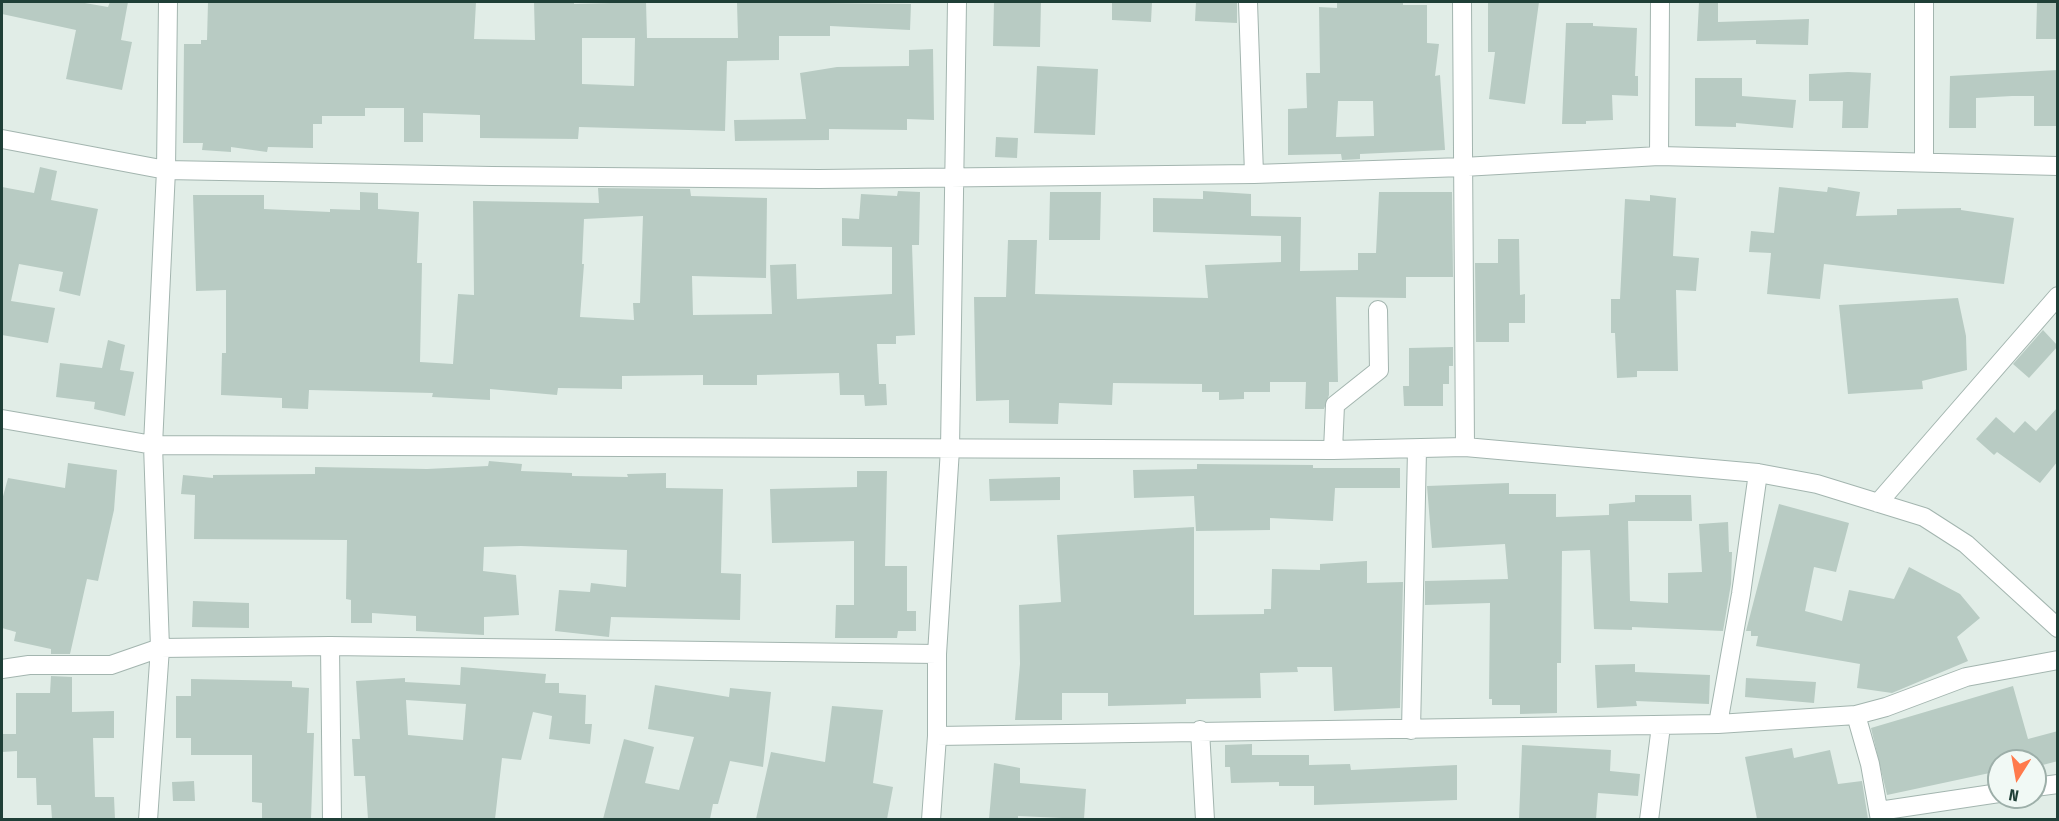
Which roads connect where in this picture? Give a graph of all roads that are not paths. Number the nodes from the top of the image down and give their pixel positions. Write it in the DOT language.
graph roads {
  1 [pos="168,2"];
  2 [pos="957,2"];
  3 [pos="1248,2"];
  4 [pos="1462,2"];
  5 [pos="1660,2"];
  6 [pos="1924,2"];
  7 [pos="2,139"];
  8 [pos="1659,156"];
  9 [pos="1924,162"];
  10 [pos="2058,166"];
  11 [pos="1463,167"];
  12 [pos="166,170"];
  13 [pos="1254,174"];
  14 [pos="953,176"];
  15 [pos="2058,296"];
  16 [pos="1378,310"];
  17 [pos="2,419"];
  18 [pos="153,445"];
  19 [pos="1465,447"];
  20 [pos="950,449"];
  21 [pos="1333,450"];
  22 [pos="1417,450"];
  23 [pos="1758,473"];
  24 [pos="1878,503"];
  25 [pos="2058,628"];
  26 [pos="330,646"];
  27 [pos="160,648"];
  28 [pos="937,654"];
  29 [pos="2058,660"];
  30 [pos="2,669"];
  31 [pos="1856,715"];
  32 [pos="1718,724"];
  33 [pos="1661,726"];
  34 [pos="1200,730"];
  35 [pos="1411,730"];
  36 [pos="937,736"];
  37 [pos="1987,795"];
  38 [pos="1880,815"];
  39 [pos="148,819"];
  40 [pos="332,819"];
  41 [pos="931,819"];
  42 [pos="1205,819"];
  43 [pos="1649,819"];
  1 -- 12 [label="street"];
  2 -- 14 [label="street"];
  3 -- 13 [label="street"];
  4 -- 11 [label="street"];
  5 -- 8 [label="street"];
  6 -- 9 [label="street"];
  7 -- 12 [label="street"];
  8 -- 9 [label="street"];
  8 -- 11 [label="street"];
  9 -- 10 [label="street"];
  11 -- 13 [label="street"];
  11 -- 19 [label="street"];
  12 -- 14 [label="street"];
  12 -- 18 [label="street"];
  13 -- 14 [label="street"];
  14 -- 20 [label="street"];
  15 -- 24 [label="street"];
  16 -- 21 [label="street"];
  17 -- 18 [label="street"];
  18 -- 20 [label="street"];
  18 -- 27 [label="street"];
  19 -- 22 [label="street"];
  19 -- 23 [label="street"];
  20 -- 21 [label="street"];
  20 -- 28 [label="street"];
  21 -- 22 [label="street"];
  22 -- 35 [label="street"];
  23 -- 24 [label="street"];
  23 -- 32 [label="street"];
  24 -- 25 [label="street"];
  26 -- 27 [label="street"];
  26 -- 28 [label="street"];
  26 -- 40 [label="street"];
  27 -- 30 [label="street"];
  27 -- 39 [label="street"];
  28 -- 36 [label="street"];
  29 -- 31 [label="street"];
  31 -- 32 [label="street"];
  31 -- 38 [label="street"];
  32 -- 33 [label="street"];
  33 -- 35 [label="street"];
  33 -- 43 [label="street"];
  34 -- 35 [label="street"];
  34 -- 36 [label="street"];
  34 -- 42 [label="street"];
  36 -- 41 [label="street"];
  37 -- 38 [label="street"];
}
